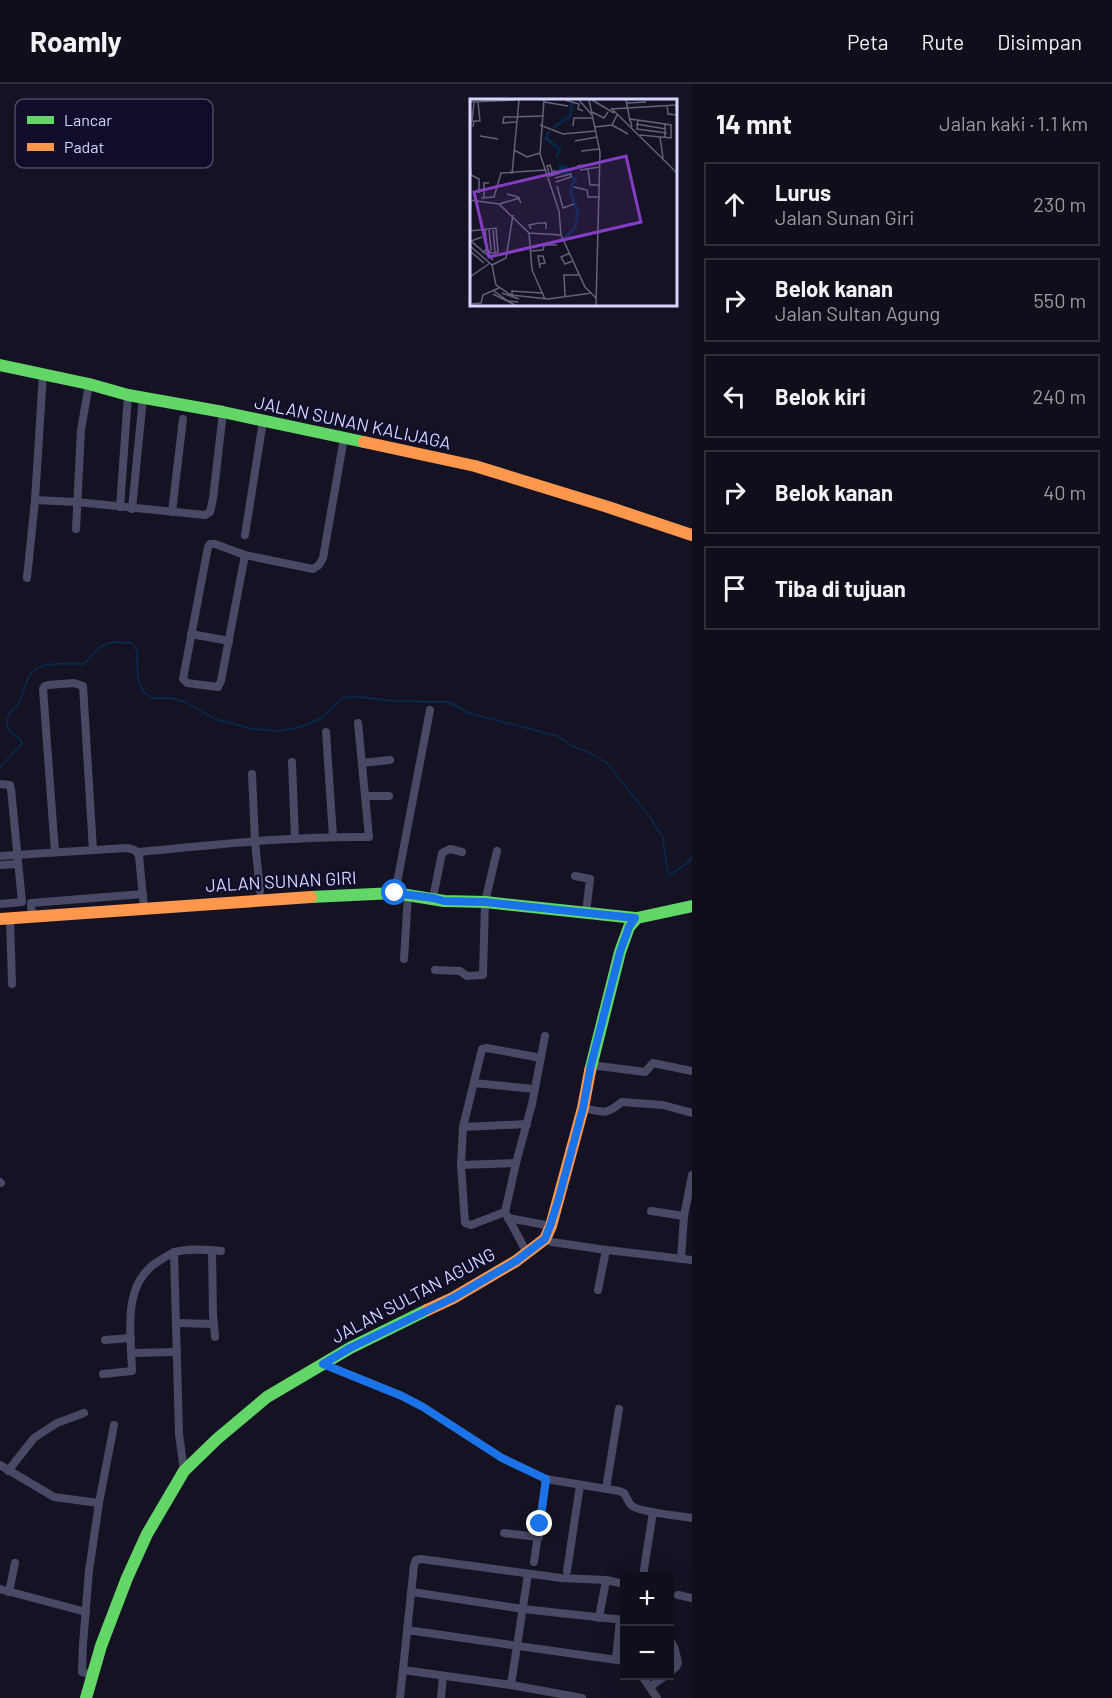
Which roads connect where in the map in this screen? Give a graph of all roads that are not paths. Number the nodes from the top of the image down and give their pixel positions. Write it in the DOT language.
graph roads {
  1 [pos="0,366"];
  2 [pos="42,374"];
  3 [pos="89,384"];
  4 [pos="128,395"];
  5 [pos="143,398"];
  6 [pos="224,412"];
  7 [pos="183,419"];
  8 [pos="263,421"];
  9 [pos="344,438"];
  10 [pos="125,441"];
  11 [pos="139,442"];
  12 [pos="123,473"];
  13 [pos="135,474"];
  14 [pos="35,500"];
  15 [pos="77,502"];
  16 [pos="120,507"];
  17 [pos="132,509"];
  18 [pos="172,512"];
  19 [pos="76,529"];
  20 [pos="244,535"];
  21 [pos="692,535"];
  22 [pos="245,555"];
  23 [pos="27,578"];
  24 [pos="191,634"];
  25 [pos="229,641"];
  26 [pos="430,710"];
  27 [pos="358,723"];
  28 [pos="326,732"];
  29 [pos="390,760"];
  30 [pos="292,762"];
  31 [pos="362,763"];
  32 [pos="252,774"];
  33 [pos="0,783"];
  34 [pos="365,796"];
  35 [pos="389,796"];
  36 [pos="333,837"];
  37 [pos="295,839"];
  38 [pos="255,841"];
  39 [pos="93,850"];
  40 [pos="497,851"];
  41 [pos="55,852"];
  42 [pos="137,852"];
  43 [pos="462,852"];
  44 [pos="17,855"];
  45 [pos="0,856"];
  46 [pos="18,864"];
  47 [pos="0,865"];
  48 [pos="575,876"];
  49 [pos="260,891"];
  50 [pos="143,894"];
  51 [pos="401,894"];
  52 [pos="433,898"];
  53 [pos="485,902"];
  54 [pos="0,904"];
  55 [pos="692,906"];
  56 [pos="144,908"];
  57 [pos="586,913"];
  58 [pos="32,917"];
  59 [pos="635,918"];
  60 [pos="5,919"];
  61 [pos="404,959"];
  62 [pos="435,970"];
  63 [pos="12,984"];
  64 [pos="545,1035"];
  65 [pos="541,1058"];
  66 [pos="591,1065"];
  67 [pos="692,1071"];
  68 [pos="474,1083"];
  69 [pos="534,1089"];
  70 [pos="583,1108"];
  71 [pos="692,1113"];
  72 [pos="527,1124"];
  73 [pos="463,1127"];
  74 [pos="516,1163"];
  75 [pos="462,1165"];
  76 [pos="692,1175"];
  77 [pos="651,1210"];
  78 [pos="506,1215"];
  79 [pos="684,1216"];
  80 [pos="550,1226"];
  81 [pos="545,1239"];
  82 [pos="606,1250"];
  83 [pos="174,1252"];
  84 [pos="527,1253"];
  85 [pos="681,1259"];
  86 [pos="692,1260"];
  87 [pos="598,1290"];
  88 [pos="177,1323"];
  89 [pos="214,1324"];
  90 [pos="215,1337"];
  91 [pos="131,1338"];
  92 [pos="105,1340"];
  93 [pos="177,1352"];
  94 [pos="132,1353"];
  95 [pos="323,1364"];
  96 [pos="102,1374"];
  97 [pos="619,1409"];
  98 [pos="84,1413"];
  99 [pos="114,1425"];
  100 [pos="0,1465"];
  101 [pos="8,1471"];
  102 [pos="184,1471"];
  103 [pos="546,1479"];
  104 [pos="580,1485"];
  105 [pos="606,1489"];
  106 [pos="99,1503"];
  107 [pos="653,1512"];
  108 [pos="692,1518"];
  109 [pos="504,1533"];
  110 [pos="539,1537"];
  111 [pos="534,1562"];
  112 [pos="15,1563"];
  113 [pos="567,1571"];
  114 [pos="644,1572"];
  115 [pos="528,1574"];
  116 [pos="606,1580"];
  117 [pos="620,1583"];
  118 [pos="4,1591"];
  119 [pos="412,1592"];
  120 [pos="674,1596"];
  121 [pos="692,1598"];
  122 [pos="523,1609"];
  123 [pos="86,1612"];
  124 [pos="599,1618"];
  125 [pos="620,1620"];
  126 [pos="407,1630"];
  127 [pos="517,1645"];
  128 [pos="674,1648"];
  129 [pos="620,1660"];
  130 [pos="674,1668"];
  131 [pos="404,1670"];
  132 [pos="91,1674"];
  133 [pos="443,1676"];
  134 [pos="645,1680"];
  135 [pos="660,1680"];
  136 [pos="511,1685"];
  137 [pos="650,1687"];
  138 [pos="86,1698"];
  139 [pos="400,1698"];
  140 [pos="441,1698"];
  141 [pos="582,1698"];
  142 [pos="657,1698"];
  1 -- 2 [label="street, JALAN SUNAN KALIJAGA"];
  2 -- 3 [label="street, JALAN SUNAN KALIJAGA"];
  2 -- 14 [label="street"];
  3 -- 4 [label="street, JALAN SUNAN KALIJAGA"];
  3 -- 15 [label="street"];
  4 -- 5 [label="street, JALAN SUNAN KALIJAGA"];
  4 -- 10 [label="street"];
  5 -- 6 [label="street, JALAN SUNAN KALIJAGA"];
  5 -- 11 [label="street"];
  6 -- 8 [label="street, JALAN SUNAN KALIJAGA"];
  6 -- 18 [label="street"];
  7 -- 18 [label="street"];
  8 -- 9 [label="street, JALAN SUNAN KALIJAGA"];
  8 -- 20 [label="street"];
  9 -- 21 [label="street, JALAN SUNAN KALIJAGA"];
  9 -- 22 [label="street"];
  10 -- 11 [label="street"];
  10 -- 12 [label="street"];
  11 -- 13 [label="street"];
  12 -- 13 [label="street"];
  12 -- 16 [label="street"];
  13 -- 17 [label="street"];
  14 -- 15 [label="street"];
  14 -- 23 [label="street"];
  15 -- 16 [label="street"];
  15 -- 19 [label="street"];
  16 -- 17 [label="street"];
  17 -- 18 [label="street"];
  22 -- 24 [label="street"];
  22 -- 25 [label="street"];
  24 -- 25 [label="street"];
  24 -- 25 [label="street"];
  26 -- 51 [label="street"];
  27 -- 31 [label="street"];
  28 -- 36 [label="street"];
  29 -- 31 [label="street"];
  30 -- 37 [label="street"];
  31 -- 34 [label="street"];
  32 -- 38 [label="street"];
  33 -- 44 [label="street"];
  34 -- 35 [label="street"];
  34 -- 36 [label="street"];
  36 -- 37 [label="street"];
  37 -- 38 [label="street"];
  38 -- 42 [label="street"];
  38 -- 49 [label="street"];
  39 -- 41 [label="street"];
  39 -- 41 [label="street"];
  39 -- 42 [label="street"];
  40 -- 53 [label="street"];
  41 -- 44 [label="street"];
  42 -- 50 [label="street"];
  43 -- 52 [label="street"];
  44 -- 45 [label="street"];
  44 -- 46 [label="street"];
  46 -- 47 [label="street"];
  46 -- 54 [label="street"];
  48 -- 57 [label="street"];
  50 -- 56 [label="street"];
  50 -- 58 [label="street"];
  51 -- 52 [label="street, JALAN SUNAN GIRI"];
  51 -- 56 [label="street, JALAN SUNAN GIRI"];
  51 -- 61 [label="street"];
  52 -- 53 [label="street, JALAN SUNAN GIRI"];
  53 -- 57 [label="street, JALAN SUNAN GIRI"];
  53 -- 62 [label="street"];
  55 -- 59 [label="street"];
  56 -- 58 [label="street, JALAN SUNAN GIRI"];
  57 -- 59 [label="street, JALAN SUNAN GIRI"];
  58 -- 60 [label="street, JALAN SUNAN GIRI"];
  59 -- 66 [label="street"];
  60 -- 63 [label="street"];
  64 -- 65 [label="street"];
  65 -- 68 [label="street"];
  65 -- 69 [label="street"];
  66 -- 67 [label="street"];
  66 -- 70 [label="street"];
  68 -- 69 [label="street"];
  68 -- 73 [label="street"];
  69 -- 72 [label="street"];
  70 -- 71 [label="street"];
  70 -- 80 [label="street"];
  72 -- 73 [label="street"];
  72 -- 74 [label="street"];
  73 -- 75 [label="street"];
  74 -- 75 [label="street"];
  74 -- 78 [label="street"];
  75 -- 78 [label="street"];
  76 -- 79 [label="street"];
  77 -- 79 [label="street"];
  78 -- 80 [label="street"];
  78 -- 84 [label="street"];
  79 -- 85 [label="street"];
  80 -- 81 [label="street"];
  81 -- 82 [label="street"];
  81 -- 84 [label="street, JALAN SULTAN AGUNG"];
  82 -- 85 [label="street"];
  82 -- 87 [label="street"];
  83 -- 88 [label="street"];
  83 -- 89 [label="street"];
  83 -- 91 [label="street"];
  84 -- 95 [label="street, JALAN SULTAN AGUNG"];
  85 -- 86 [label="street"];
  88 -- 89 [label="street"];
  88 -- 93 [label="street"];
  89 -- 90 [label="street"];
  91 -- 92 [label="street"];
  91 -- 94 [label="street"];
  93 -- 94 [label="street"];
  93 -- 102 [label="street"];
  94 -- 96 [label="street"];
  95 -- 102 [label="street, JALAN SULTAN AGUNG"];
  95 -- 103 [label="street"];
  97 -- 105 [label="street"];
  98 -- 101 [label="street"];
  99 -- 106 [label="street"];
  100 -- 101 [label="street"];
  101 -- 106 [label="street"];
  102 -- 132 [label="street, JALAN SULTAN AGUNG"];
  103 -- 104 [label="street"];
  103 -- 110 [label="street"];
  104 -- 105 [label="street"];
  104 -- 113 [label="street"];
  105 -- 107 [label="street"];
  106 -- 123 [label="street"];
  107 -- 108 [label="street"];
  107 -- 114 [label="street"];
  109 -- 110 [label="street"];
  110 -- 111 [label="street"];
  112 -- 118 [label="street"];
  115 -- 116 [label="street"];
  115 -- 119 [label="street"];
  115 -- 122 [label="street"];
  116 -- 117 [label="street"];
  116 -- 124 [label="street"];
  118 -- 123 [label="street"];
  119 -- 122 [label="street"];
  119 -- 126 [label="street"];
  120 -- 121 [label="street"];
  122 -- 124 [label="street"];
  122 -- 127 [label="street"];
  123 -- 132 [label="street"];
  124 -- 125 [label="street"];
  126 -- 127 [label="street"];
  126 -- 131 [label="street"];
  127 -- 129 [label="street"];
  127 -- 136 [label="street"];
  128 -- 130 [label="street"];
  131 -- 133 [label="street"];
  131 -- 139 [label="street"];
  132 -- 138 [label="street, JALAN SULTAN AGUNG"];
  133 -- 136 [label="street"];
  133 -- 140 [label="street"];
  134 -- 137 [label="street"];
  135 -- 137 [label="street"];
  136 -- 141 [label="street"];
  137 -- 142 [label="street"];
}
